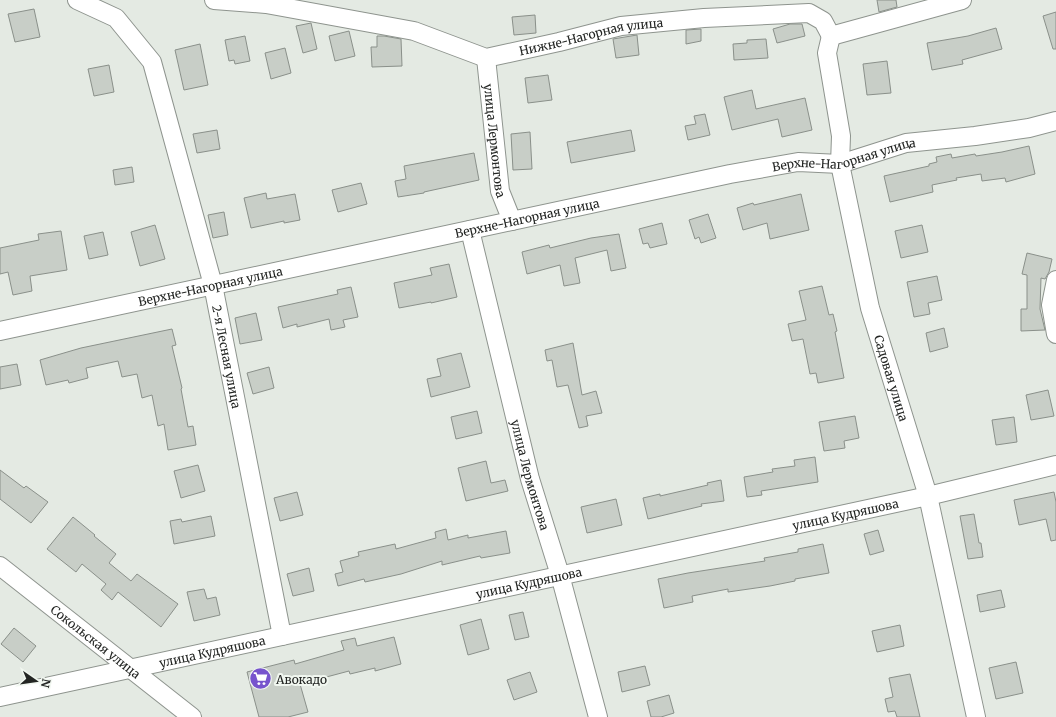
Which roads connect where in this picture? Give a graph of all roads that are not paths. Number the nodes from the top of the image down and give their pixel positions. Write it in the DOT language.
graph roads {
  1 [pos="77,0"];
  2 [pos="214,0"];
  3 [pos="962,0"];
  4 [pos="831,36"];
  5 [pos="486,58"];
  6 [pos="1056,121"];
  7 [pos="840,164"];
  8 [pos="512,221"];
  9 [pos="470,230"];
  10 [pos="1056,280"];
  11 [pos="213,285"];
  12 [pos="0,331"];
  13 [pos="1056,334"];
  14 [pos="1056,465"];
  15 [pos="928,496"];
  16 [pos="0,566"];
  17 [pos="560,575"];
  18 [pos="282,636"];
  19 [pos="132,669"];
  20 [pos="0,697"];
  21 [pos="192,717"];
  22 [pos="598,717"];
  23 [pos="976,717"];
  1 -- 11 [label="street, 2-я Лесная улица"];
  2 -- 5 [label="street"];
  3 -- 4 [label="street"];
  4 -- 5 [label="street, Нижне-Нагорная улица"];
  4 -- 7 [label="street, Садовая улица"];
  5 -- 8 [label="street, улица Лермонтова"];
  6 -- 7 [label="street, Верхне-Нагорная улица"];
  7 -- 8 [label="street, Верхне-Нагорная улица"];
  7 -- 15 [label="street, Садовая улица"];
  8 -- 9 [label="street, Верхне-Нагорная улица"];
  9 -- 11 [label="street, Верхне-Нагорная улица"];
  9 -- 17 [label="street, улица Лермонтова"];
  10 -- 13 [label="street"];
  11 -- 12 [label="street, Верхне-Нагорная улица"];
  11 -- 18 [label="street, 2-я Лесная улица"];
  14 -- 15 [label="street, улица Кудряшова"];
  15 -- 17 [label="street, улица Кудряшова"];
  15 -- 23 [label="street, Садовая улица"];
  16 -- 19 [label="street, Сокольская улица"];
  17 -- 18 [label="street, улица Кудряшова"];
  17 -- 22 [label="street, улица Лермонтова"];
  18 -- 19 [label="street, улица Кудряшова"];
  19 -- 20 [label="street, улица Кудряшова"];
  19 -- 21 [label="street, Сокольская улица"];
}
